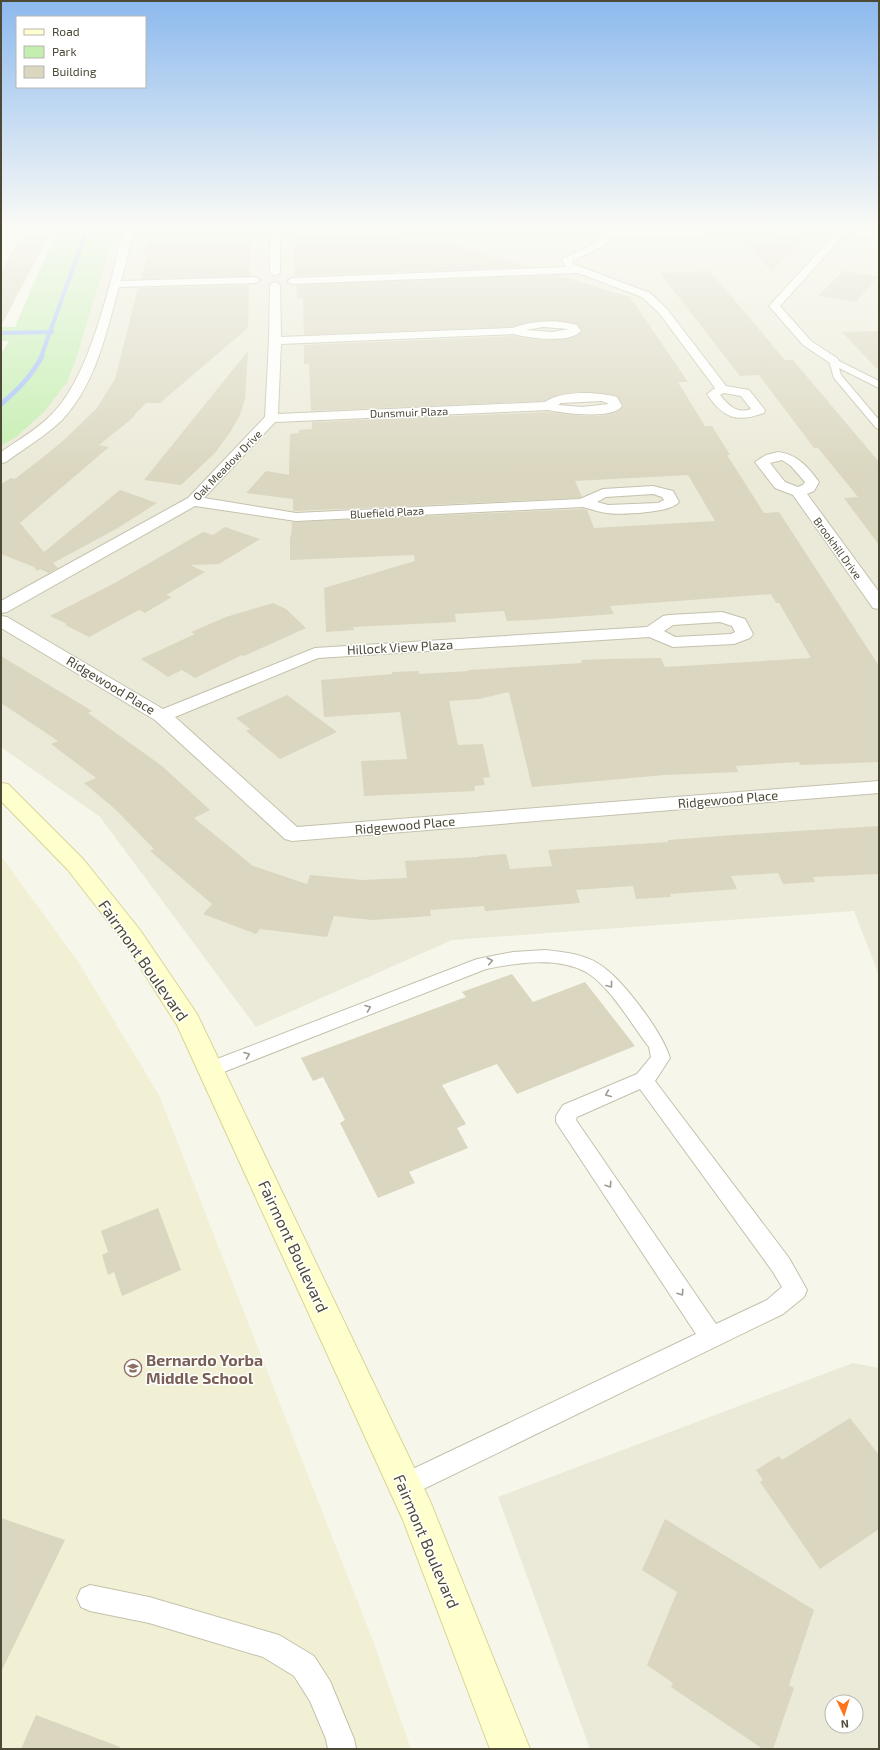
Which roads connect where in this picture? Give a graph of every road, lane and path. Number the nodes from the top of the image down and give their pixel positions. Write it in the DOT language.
graph roads {
  1 [pos="107,311"];
  2 [pos="275,311"];
  3 [pos="663,311"];
  4 [pos="778,311"];
  5 [pos="513,331"];
  6 [pos="275,341"];
  7 [pos="833,361"];
  8 [pos="879,386"];
  9 [pos="722,389"];
  10 [pos="548,406"];
  11 [pos="271,418"];
  12 [pos="879,426"];
  13 [pos="1,459"];
  14 [pos="798,492"];
  15 [pos="193,501"];
  16 [pos="583,503"];
  17 [pos="879,604"];
  18 [pos="1,608"];
  19 [pos="1,620"];
  20 [pos="651,632"];
  21 [pos="162,716"];
  22 [pos="879,787"];
  23 [pos="1,790"];
  24 [pos="211,1069"];
  25 [pos="644,1078"];
  26 [pos="712,1337"];
  27 [pos="405,1486"];
  28 [pos="90,1598"];
  29 [pos="342,1749"];
  30 [pos="510,1749"];
  1 -- 13 [label="street"];
  2 -- 6 [label="street, Oak Meadow Drive"];
  3 -- 9 [label="street"];
  4 -- 7 [label="street"];
  5 -- 6 [label="street"];
  6 -- 11 [label="street, Oak Meadow Drive"];
  7 -- 8 [label="lane"];
  7 -- 12 [label="lane"];
  10 -- 11 [label="street, Dunsmuir Plaza"];
  11 -- 15 [label="street, Oak Meadow Drive"];
  14 -- 17 [label="street, Brookhill Drive"];
  15 -- 16 [label="street, Bluefield Plaza"];
  15 -- 18 [label="street, Oak Meadow Drive"];
  16 -- 16 [label="street, Bluefield Plaza"];
  19 -- 21 [label="street, Ridgewood Place"];
  20 -- 21 [label="street, Hillock View Plaza"];
  21 -- 22 [label="street, Ridgewood Place"];
  23 -- 24 [label="main road, Fairmont Boulevard"];
  24 -- 25 [label="lane, one-way"];
  24 -- 27 [label="main road, Fairmont Boulevard"];
  25 -- 26 [label="lane, one-way"];
  25 -- 26 [label="lane"];
  26 -- 27 [label="lane"];
  27 -- 30 [label="main road, Fairmont Boulevard"];
  28 -- 29 [label="lane"];
}
